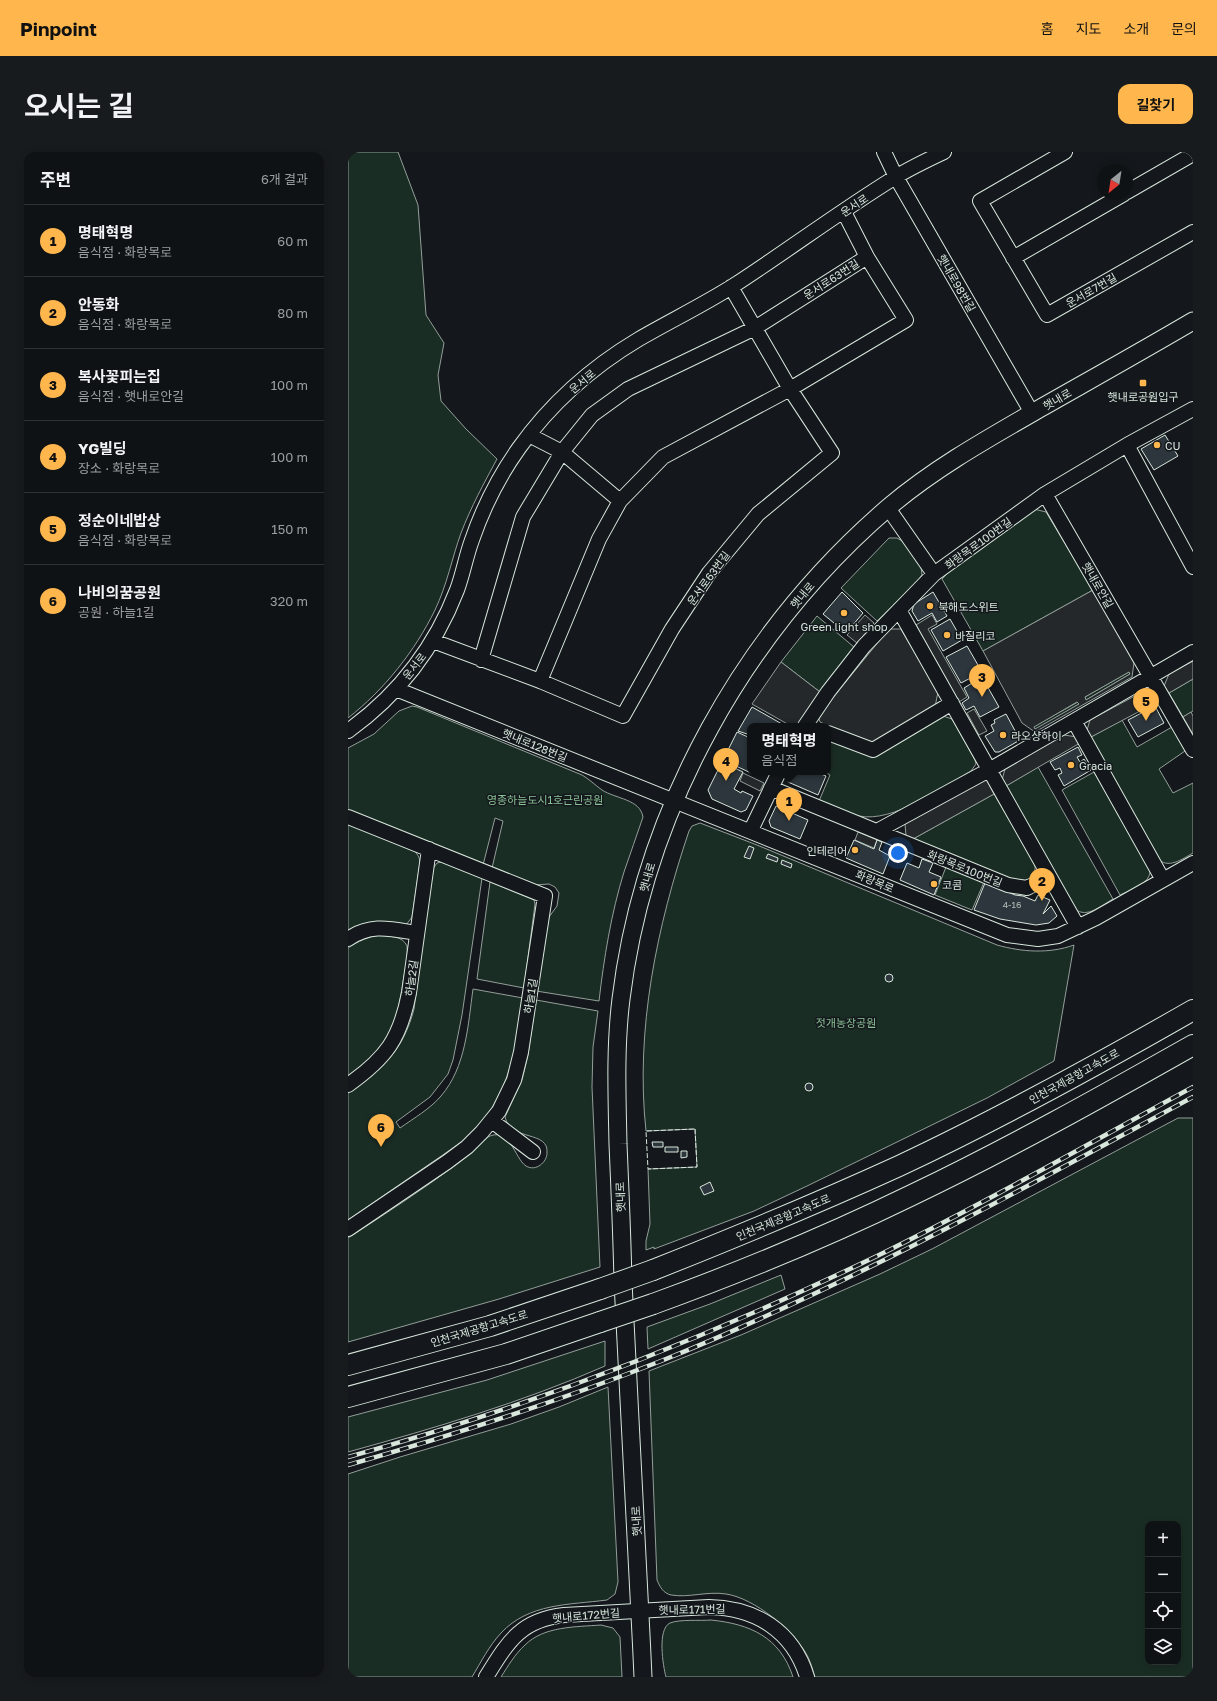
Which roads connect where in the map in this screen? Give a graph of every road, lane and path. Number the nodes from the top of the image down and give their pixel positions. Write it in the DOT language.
graph roads {
  1 [pos="884,152"];
  2 [pos="944,152"];
  3 [pos="1065,152"];
  4 [pos="1193,154"];
  5 [pos="896,177"];
  6 [pos="1133,189"];
  7 [pos="1114,200"];
  8 [pos="844,212"];
  9 [pos="1193,232"];
  10 [pos="867,257"];
  11 [pos="1013,258"];
  12 [pos="731,287"];
  13 [pos="1193,321"];
  14 [pos="755,328"];
  15 [pos="790,389"];
  16 [pos="1193,409"];
  17 [pos="1032,413"];
  18 [pos="529,435"];
  19 [pos="1127,445"];
  20 [pos="562,452"];
  21 [pos="1045,494"];
  22 [pos="620,501"];
  23 [pos="888,508"];
  24 [pos="1193,567"];
  25 [pos="934,574"];
  26 [pos="899,610"];
  27 [pos="433,641"];
  28 [pos="1193,652"];
  29 [pos="481,660"];
  30 [pos="1151,676"];
  31 [pos="540,681"];
  32 [pos="396,689"];
  33 [pos="952,703"];
  34 [pos="1074,721"];
  35 [pos="808,723"];
  36 [pos="348,731"];
  37 [pos="831,734"];
  38 [pos="1193,750"];
  39 [pos="989,770"];
  40 [pos="778,775"];
  41 [pos="771,788"];
  42 [pos="674,801"];
  43 [pos="348,817"];
  44 [pos="751,830"];
  45 [pos="877,831"];
  46 [pos="429,849"];
  47 [pos="1193,863"];
  48 [pos="1048,876"];
  49 [pos="1163,880"];
  50 [pos="1078,927"];
  51 [pos="417,933"];
  52 [pos="348,939"];
  53 [pos="1193,1010"];
  54 [pos="1193,1045"];
  55 [pos="348,1085"];
  56 [pos="492,1121"];
  57 [pos="533,1152"];
  58 [pos="348,1229"];
  59 [pos="348,1365"];
  60 [pos="348,1397"];
  61 [pos="640,1610"];
  62 [pos="486,1677"];
  63 [pos="643,1677"];
  64 [pos="807,1677"];
  1 -- 5 [label="street, 햇내로98번길"];
  2 -- 5 [label="street, 운서로"];
  3 -- 11 [label="street, 운서로7번길"];
  4 -- 6 [label="street"];
  5 -- 8 [label="street, 운서로"];
  5 -- 17 [label="street, 햇내로98번길"];
  7 -- 11 [label="street"];
  8 -- 10 [label="street"];
  8 -- 12 [label="street, 운서로"];
  9 -- 11 [label="street, 운서로7번길"];
  10 -- 14 [label="street, 운서로63번길"];
  10 -- 15 [label="street"];
  12 -- 14 [label="street, 운서로63번길"];
  12 -- 18 [label="street, 운서로"];
  13 -- 17 [label="main road, 햇내로"];
  14 -- 15 [label="street, 운서로63번길"];
  14 -- 20 [label="street, 운서로63번길"];
  15 -- 22 [label="street"];
  15 -- 31 [label="street, 운서로63번길"];
  16 -- 19 [label="street, 화랑목로100번길"];
  17 -- 23 [label="main road, 햇내로"];
  18 -- 20 [label="street"];
  18 -- 27 [label="street, 운서로"];
  19 -- 21 [label="street, 화랑목로100번길"];
  19 -- 24 [label="street"];
  20 -- 22 [label="street"];
  20 -- 29 [label="street, 운서로63번길"];
  21 -- 25 [label="street, 화랑목로100번길"];
  21 -- 30 [label="street, 햇내로안길"];
  22 -- 31 [label="street"];
  23 -- 25 [label="street"];
  23 -- 42 [label="main road, 햇내로"];
  25 -- 26 [label="street, 화랑목로100번길"];
  26 -- 33 [label="street"];
  26 -- 35 [label="street, 화랑목로100번길"];
  27 -- 29 [label="street, 운서로63번길"];
  27 -- 32 [label="street, 운서로"];
  28 -- 30 [label="street"];
  29 -- 31 [label="street, 운서로63번길"];
  30 -- 34 [label="street"];
  30 -- 38 [label="street"];
  32 -- 36 [label="street, 운서로"];
  32 -- 42 [label="street, 햇내로128번길"];
  33 -- 37 [label="street"];
  33 -- 39 [label="street"];
  34 -- 39 [label="street"];
  34 -- 49 [label="street"];
  39 -- 45 [label="street"];
  39 -- 48 [label="street"];
  40 -- 41 [label="street"];
  41 -- 44 [label="street"];
  41 -- 45 [label="street, 화랑목로100번길"];
  42 -- 44 [label="street, 화랑목로"];
  42 -- 61 [label="main road, 햇내로"];
  43 -- 46 [label="street, 하늘1길"];
  44 -- 50 [label="street, 화랑목로"];
  45 -- 48 [label="street, 화랑목로100번길"];
  46 -- 51 [label="street, 하늘2길"];
  46 -- 56 [label="street, 하늘1길"];
  47 -- 49 [label="street, 화랑목로"];
  48 -- 50 [label="street"];
  49 -- 50 [label="street, 화랑목로"];
  51 -- 52 [label="street"];
  51 -- 55 [label="street, 하늘2길"];
  53 -- 59 [label="highway, 인천국제공항고속도로, bridge"];
  54 -- 60 [label="highway, bridge"];
  56 -- 57 [label="street"];
  56 -- 58 [label="street, 하늘1길"];
  61 -- 62 [label="street, 햇내로172번길"];
  61 -- 63 [label="main road, 햇내로"];
  61 -- 64 [label="street, 햇내로171번길"];
}
